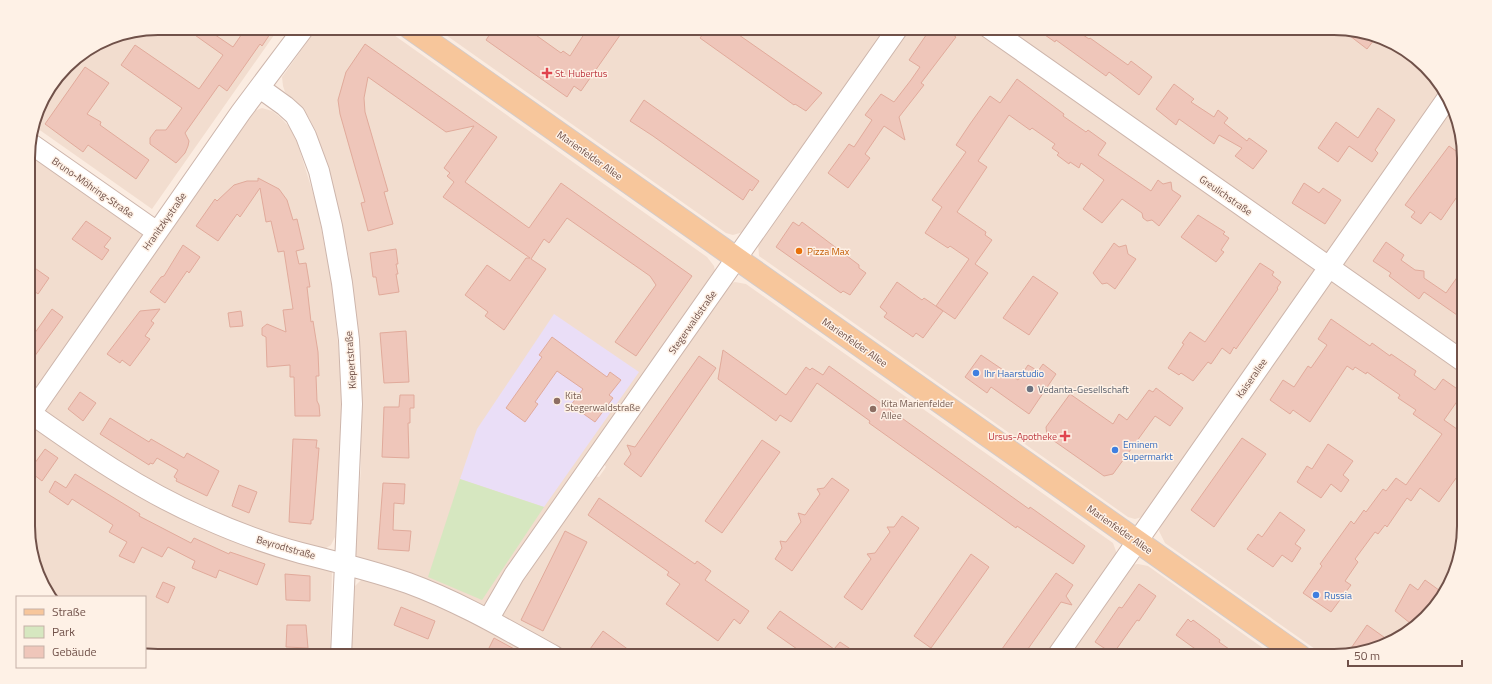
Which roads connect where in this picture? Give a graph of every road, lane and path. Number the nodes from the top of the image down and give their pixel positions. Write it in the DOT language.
graph roads {
  1 [pos="299,35"];
  2 [pos="420,35"];
  3 [pos="893,35"];
  4 [pos="999,35"];
  5 [pos="260,88"];
  6 [pos="1444,103"];
  7 [pos="35,147"];
  8 [pos="157,232"];
  9 [pos="736,258"];
  10 [pos="1329,267"];
  11 [pos="1457,357"];
  12 [pos="35,405"];
  13 [pos="35,418"];
  14 [pos="1137,541"];
  15 [pos="344,564"];
  16 [pos="489,618"];
  17 [pos="341,649"];
  18 [pos="542,649"];
  19 [pos="1062,649"];
  20 [pos="1290,649"];
  1 -- 5 [label="street, Hranitzkystraße"];
  2 -- 9 [label="main road, Marienfelder Allee"];
  3 -- 9 [label="street, Stegerwaldstraße"];
  4 -- 10 [label="street, Greulichstraße"];
  5 -- 8 [label="street, Hranitzkystraße"];
  5 -- 15 [label="street, Kiepertstraße"];
  6 -- 10 [label="street, Kaiserallee"];
  7 -- 8 [label="street, Bruno-Möhring-Straße"];
  8 -- 12 [label="street, Hranitzkystraße"];
  9 -- 14 [label="main road, Marienfelder Allee"];
  9 -- 16 [label="street, Stegerwaldstraße"];
  10 -- 11 [label="street, Greulichstraße"];
  10 -- 14 [label="street, Kaiserallee"];
  13 -- 15 [label="street, Beyrodtstraße"];
  14 -- 19 [label="street, Kaiserallee"];
  14 -- 20 [label="main road, Marienfelder Allee"];
  15 -- 16 [label="street, Beyrodtstraße"];
  15 -- 17 [label="street, Kiepertstraße"];
  16 -- 18 [label="street, Beyrodtstraße"];
}
